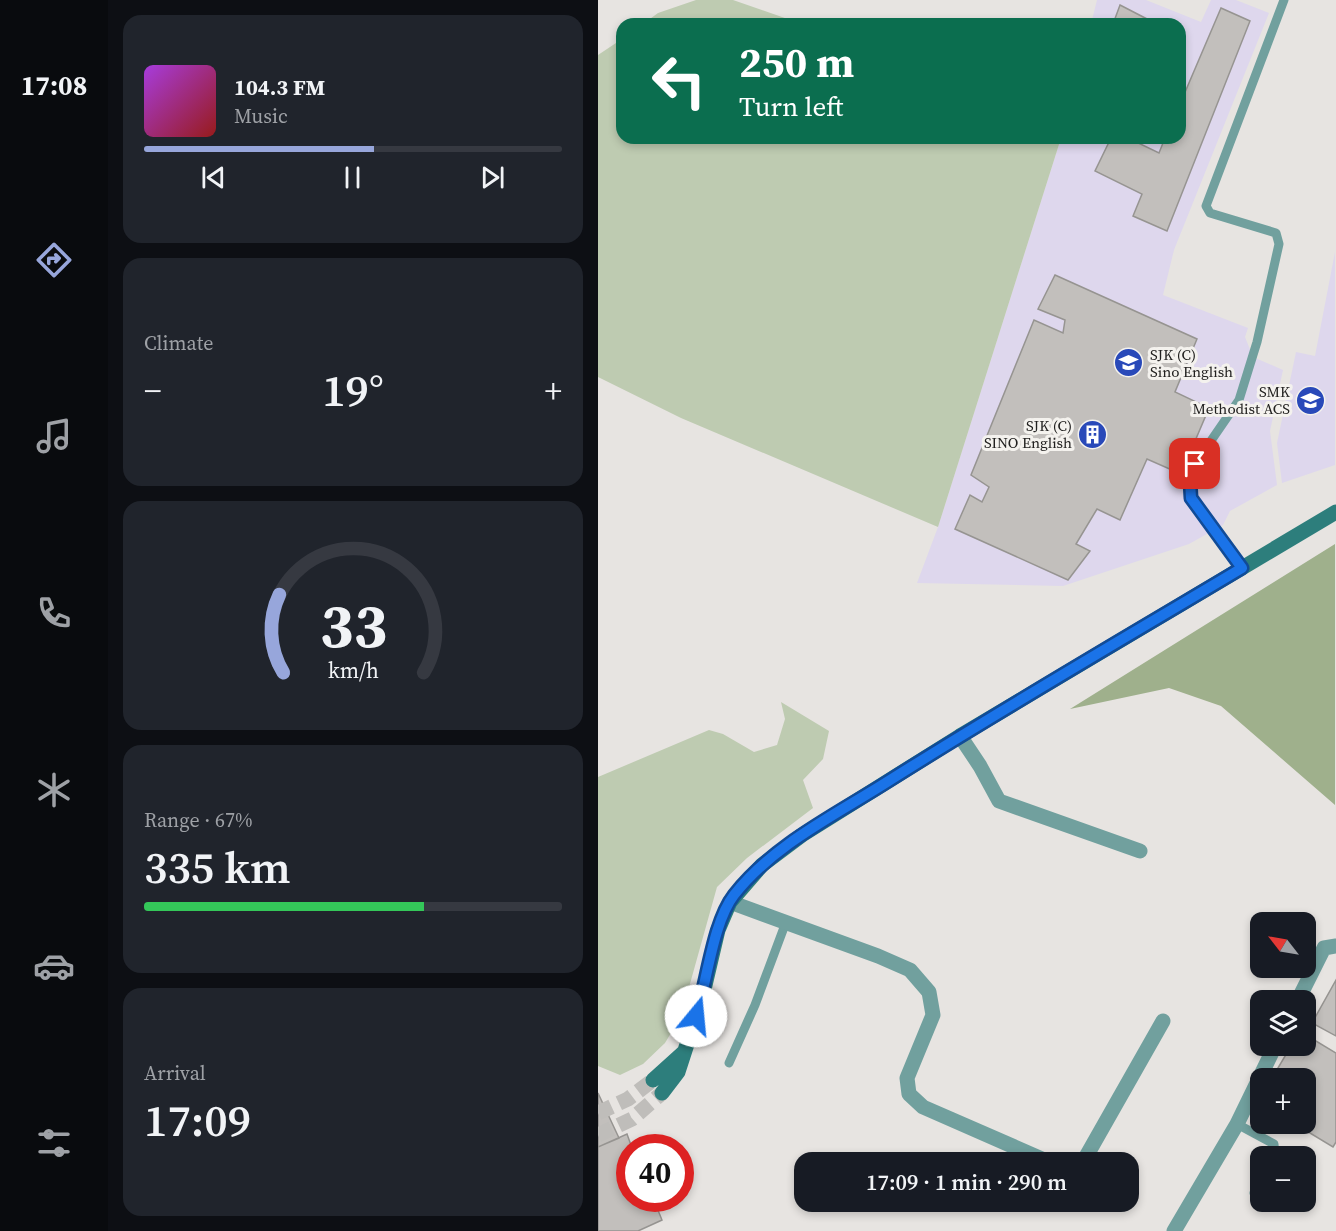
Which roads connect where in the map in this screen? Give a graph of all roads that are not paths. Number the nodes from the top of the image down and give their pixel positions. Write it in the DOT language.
graph roads {
  1 [pos="1284,0"];
  2 [pos="1336,512"];
  3 [pos="1242,568"];
  4 [pos="960,736"];
  5 [pos="1140,851"];
  6 [pos="730,902"];
  7 [pos="786,922"];
  8 [pos="1336,946"];
  9 [pos="1303,990"];
  10 [pos="1163,1020"];
  11 [pos="684,1052"];
  12 [pos="1270,1056"];
  13 [pos="729,1063"];
  14 [pos="653,1080"];
  15 [pos="662,1093"];
  16 [pos="1237,1124"];
  17 [pos="1274,1146"];
  18 [pos="1026,1152"];
  19 [pos="1089,1152"];
  20 [pos="1174,1231"];
  1 -- 3 [label="lane"];
  2 -- 3 [label="street"];
  3 -- 4 [label="street"];
  4 -- 5 [label="street"];
  4 -- 6 [label="street"];
  6 -- 7 [label="street"];
  6 -- 11 [label="street"];
  7 -- 13 [label="lane"];
  7 -- 18 [label="street"];
  8 -- 9 [label="street"];
  10 -- 19 [label="street"];
  11 -- 14 [label="street"];
  11 -- 15 [label="street"];
  12 -- 16 [label="street"];
  16 -- 17 [label="lane"];
  16 -- 20 [label="street"];
}
